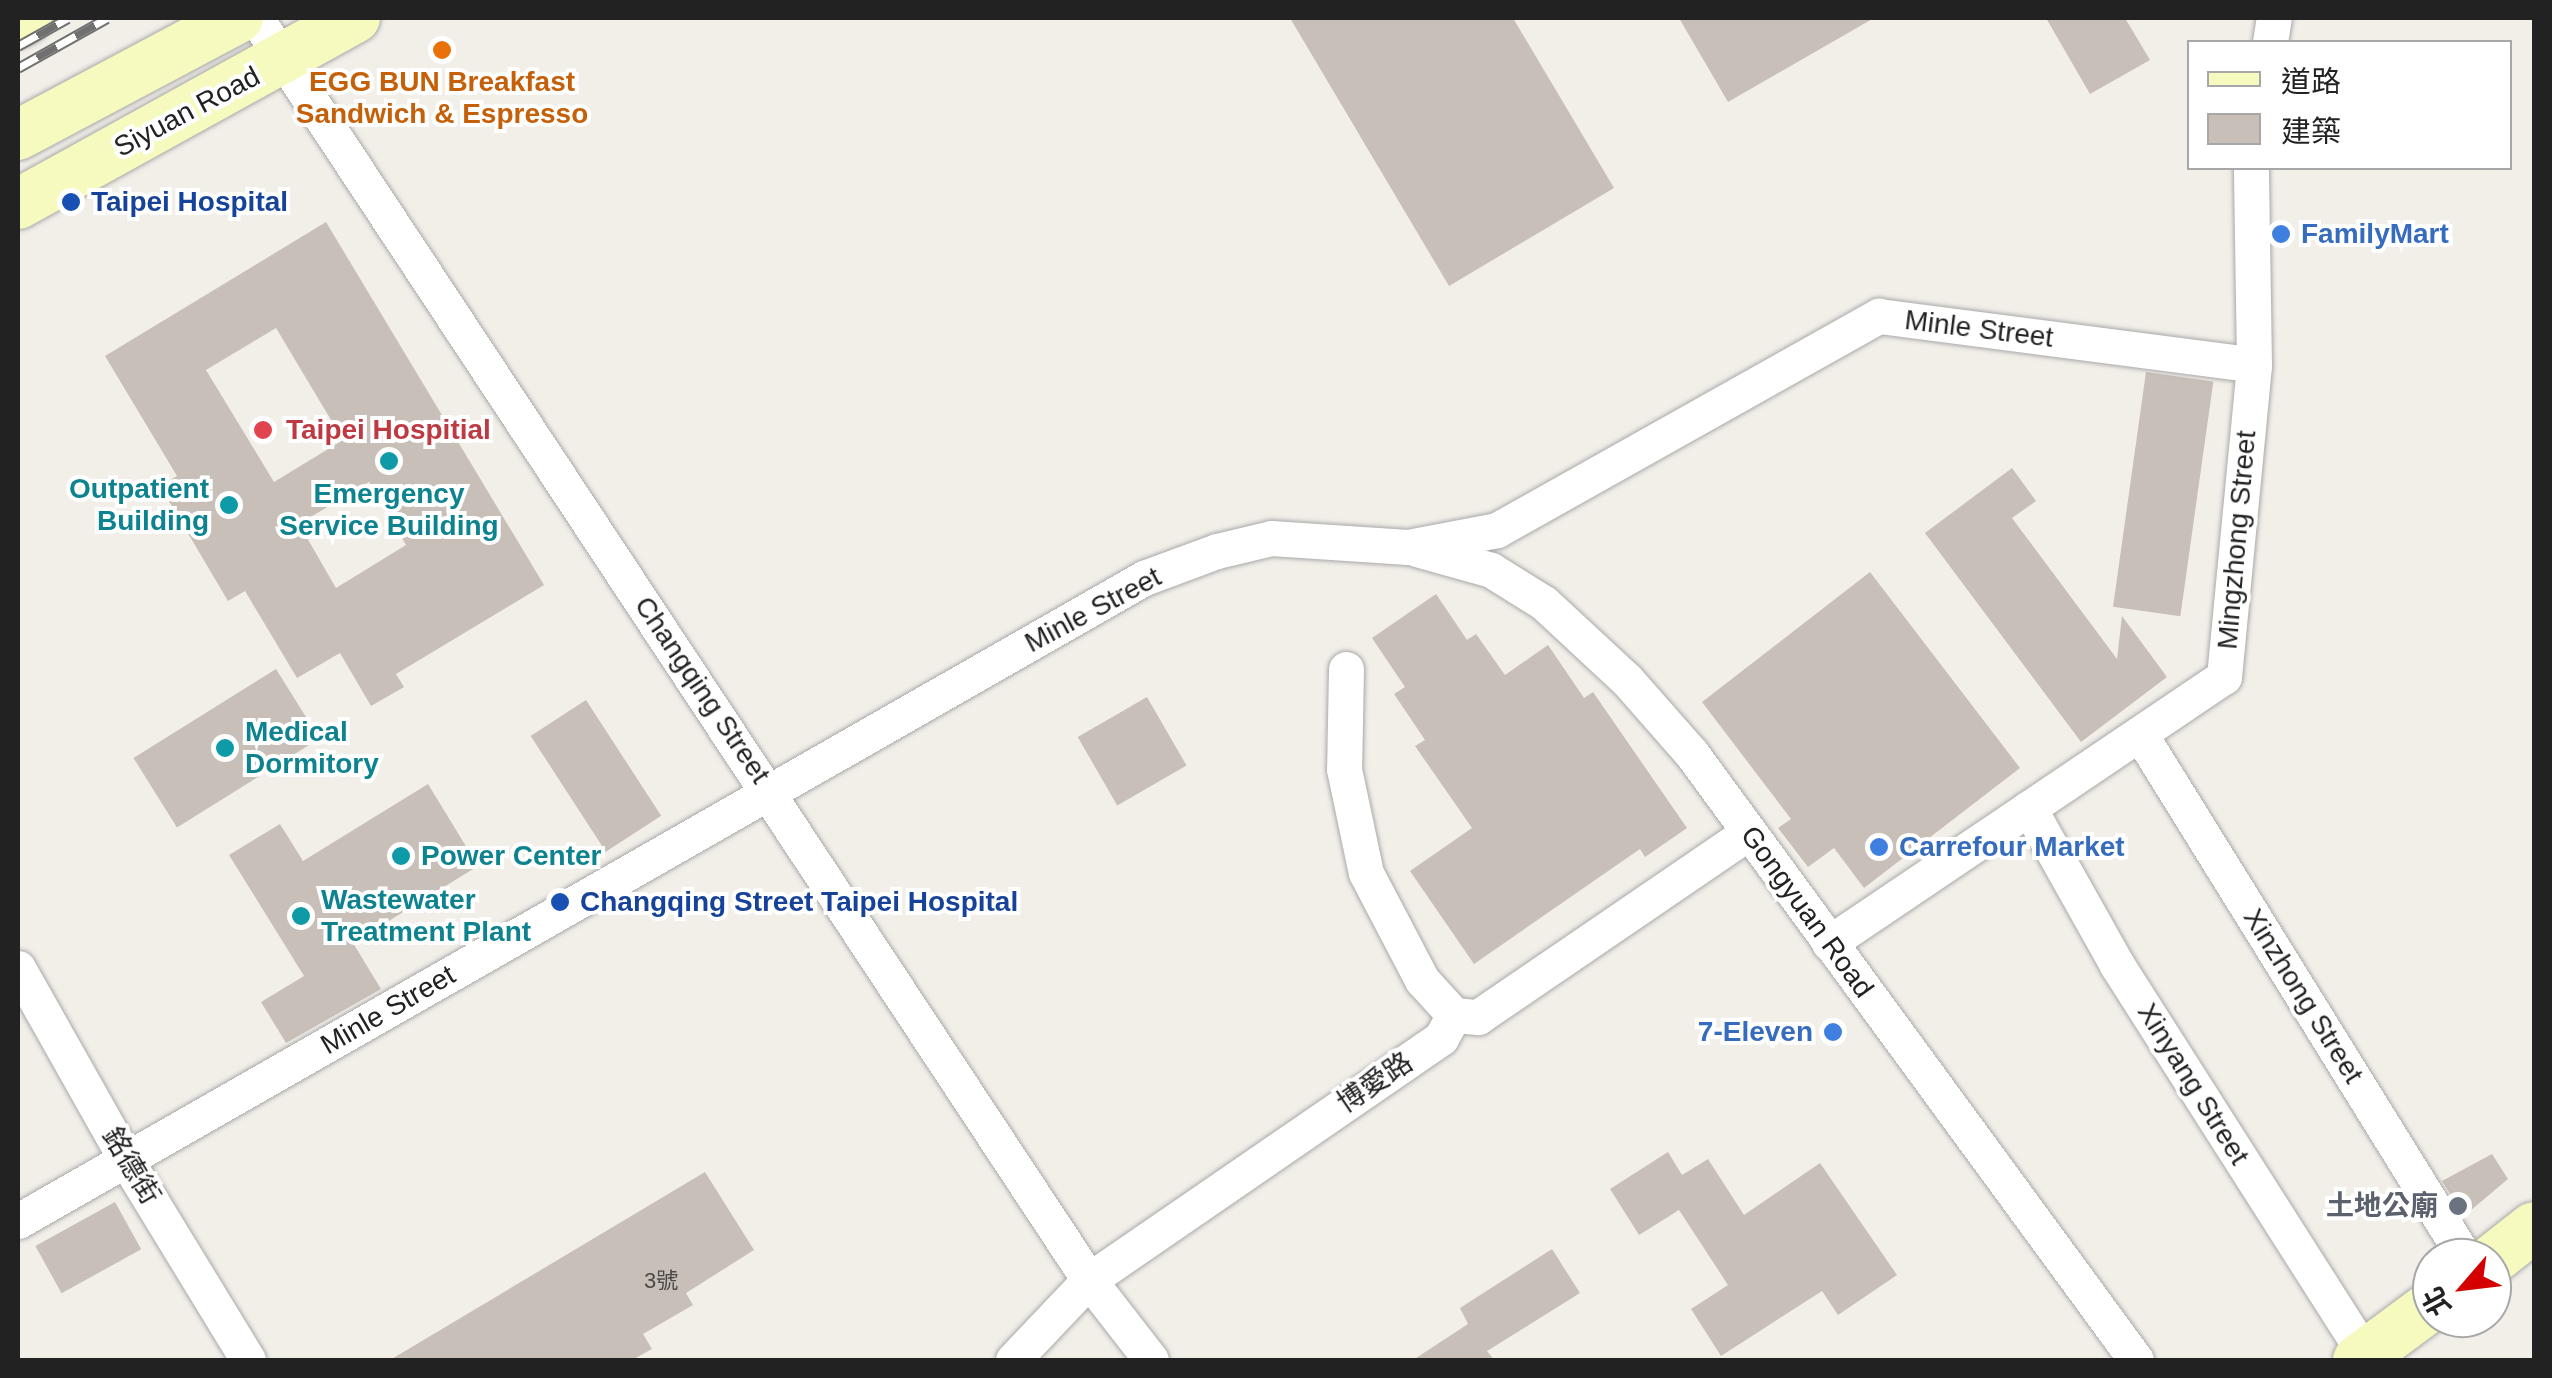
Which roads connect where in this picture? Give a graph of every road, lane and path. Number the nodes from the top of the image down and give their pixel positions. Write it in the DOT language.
graph roads {
  1 [pos="27,18"];
  2 [pos="187,18"];
  3 [pos="238,18"];
  4 [pos="256,18"];
  5 [pos="355,18"];
  6 [pos="18,23"];
  7 [pos="284,59"];
  8 [pos="18,109"];
  9 [pos="18,136"];
  10 [pos="2251,170"];
  11 [pos="18,204"];
  12 [pos="2254,365"];
  13 [pos="1408,546"];
  14 [pos="1346,669"];
  15 [pos="2140,734"];
  16 [pos="770,791"];
  17 [pos="2029,808"];
  18 [pos="1749,832"];
  19 [pos="1829,943"];
  20 [pos="18,968"];
  21 [pos="1454,1015"];
  22 [pos="126,1160"];
  23 [pos="18,1222"];
  24 [pos="2534,1227"];
  25 [pos="2453,1238"];
  26 [pos="2512,1244"];
  27 [pos="1090,1280"];
  28 [pos="2412,1321"];
  29 [pos="2362,1358"];
  30 [pos="248,1360"];
  31 [pos="1013,1360"];
  32 [pos="1151,1360"];
  33 [pos="2136,1360"];
  1 -- 6 [label="main road"];
  2 -- 8 [label="main road"];
  3 -- 9 [label="main road"];
  4 -- 7 [label="street, Changqing Street"];
  5 -- 7 [label="main road, Siyuan Road"];
  7 -- 11 [label="main road, Siyuan Road"];
  7 -- 16 [label="street, Changqing Street"];
  10 -- 12 [label="street, Mingzhong Street"];
  12 -- 13 [label="street, Minle Street"];
  12 -- 15 [label="street, Mingzhong Street"];
  13 -- 16 [label="street, Minle Street"];
  13 -- 18 [label="street, Gongyuan Road"];
  14 -- 21 [label="street"];
  15 -- 17 [label="street, Mingzhong Street"];
  15 -- 25 [label="street, Xinzhong Street"];
  16 -- 22 [label="street, Minle Street"];
  16 -- 27 [label="street, Changqing Street"];
  17 -- 19 [label="street, Mingzhong Street"];
  17 -- 29 [label="street, Xinyang Street"];
  18 -- 19 [label="street, Gongyuan Road"];
  18 -- 21 [label="street"];
  19 -- 33 [label="street, Gongyuan Road"];
  20 -- 22 [label="street, 銘德街"];
  21 -- 27 [label="street, 博愛路"];
  22 -- 23 [label="street, Minle Street"];
  22 -- 30 [label="street, 銘德街"];
  24 -- 26 [label="main road"];
  27 -- 31 [label="street, 博愛路"];
  27 -- 32 [label="street, Changqing Street"];
  28 -- 29 [label="main road"];
}
